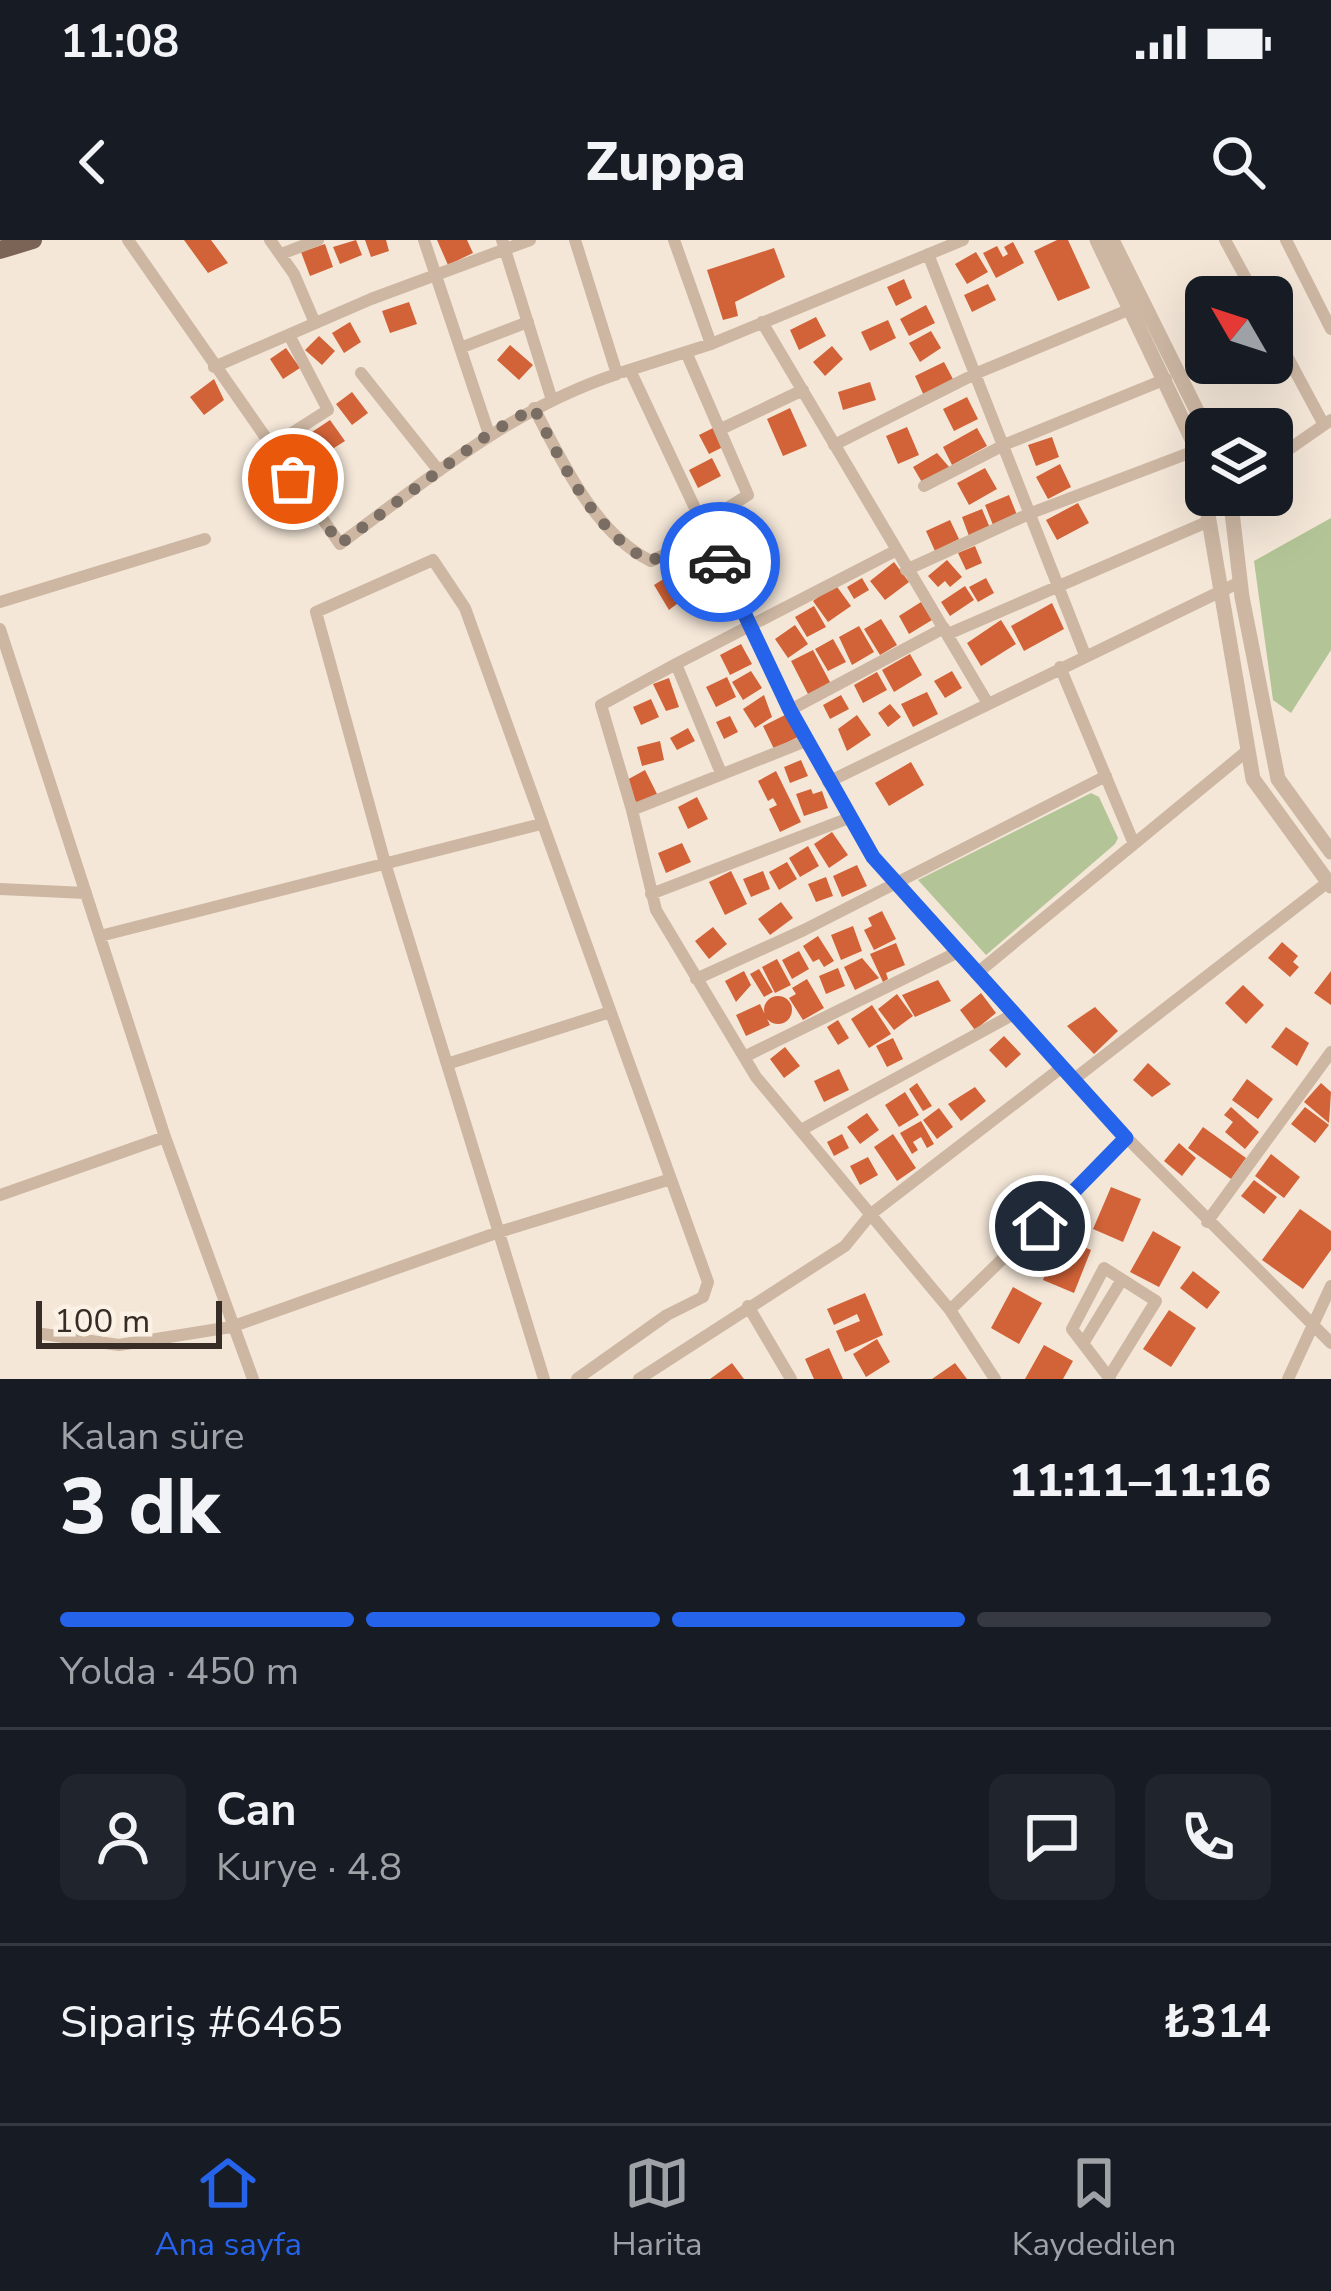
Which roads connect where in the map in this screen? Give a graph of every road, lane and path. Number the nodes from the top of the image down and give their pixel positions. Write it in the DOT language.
graph roads {
  1 [pos="33,240"];
  2 [pos="128,240"];
  3 [pos="270,240"];
  4 [pos="318,240"];
  5 [pos="424,240"];
  6 [pos="530,240"];
  7 [pos="575,240"];
  8 [pos="674,240"];
  9 [pos="963,240"];
  10 [pos="1097,240"];
  11 [pos="1112,240"];
  12 [pos="1225,240"];
  13 [pos="1286,240"];
  14 [pos="503,245"];
  15 [pos="0,250"];
  16 [pos="280,254"];
  17 [pos="928,254"];
  18 [pos="435,275"];
  19 [pos="1245,276"];
  20 [pos="1133,308"];
  21 [pos="528,322"];
  22 [pos="762,322"];
  23 [pos="315,323"];
  24 [pos="1331,329"];
  25 [pos="289,335"];
  26 [pos="710,344"];
  27 [pos="460,348"];
  28 [pos="686,352"];
  29 [pos="1293,363"];
  30 [pos="214,368"];
  31 [pos="623,372"];
  32 [pos="362,373"];
  33 [pos="977,373"];
  34 [pos="1166,379"];
  35 [pos="803,390"];
  36 [pos="551,397"];
  37 [pos="534,408"];
  38 [pos="1196,408"];
  39 [pos="1328,422"];
  40 [pos="1185,423"];
  41 [pos="721,430"];
  42 [pos="489,434"];
  43 [pos="1006,444"];
  44 [pos="834,445"];
  45 [pos="1293,446"];
  46 [pos="270,447"];
  47 [pos="1185,454"];
  48 [pos="439,470"];
  49 [pos="924,486"];
  50 [pos="1031,512"];
  51 [pos="1206,516"];
  52 [pos="1232,516"];
  53 [pos="1207,522"];
  54 [pos="705,530"];
  55 [pos="205,539"];
  56 [pos="895,551"];
  57 [pos="906,570"];
  58 [pos="1240,582"];
  59 [pos="1060,587"];
  60 [pos="1220,591"];
  61 [pos="0,602"];
  62 [pos="749,622"];
  63 [pos="0,628"];
  64 [pos="946,631"];
  65 [pos="1085,655"];
  66 [pos="676,664"];
  67 [pos="1060,667"];
  68 [pos="987,702"];
  69 [pos="790,710"];
  70 [pos="806,741"];
  71 [pos="1246,751"];
  72 [pos="721,773"];
  73 [pos="1106,776"];
  74 [pos="828,782"];
  75 [pos="632,810"];
  76 [pos="849,818"];
  77 [pos="541,824"];
  78 [pos="1134,844"];
  79 [pos="1331,852"];
  80 [pos="385,863"];
  81 [pos="896,883"];
  82 [pos="1330,884"];
  83 [pos="0,890"];
  84 [pos="86,892"];
  85 [pos="651,894"];
  86 [pos="100,936"];
  87 [pos="956,952"];
  88 [pos="976,974"];
  89 [pos="697,979"];
  90 [pos="610,1012"];
  91 [pos="1014,1014"];
  92 [pos="1331,1052"];
  93 [pos="744,1058"];
  94 [pos="447,1064"];
  95 [pos="1061,1068"];
  96 [pos="1072,1080"];
  97 [pos="801,1130"];
  98 [pos="165,1137"];
  99 [pos="1126,1138"];
  100 [pos="671,1179"];
  101 [pos="0,1195"];
  102 [pos="871,1214"];
  103 [pos="1207,1222"];
  104 [pos="499,1232"];
  105 [pos="1121,1281"];
  106 [pos="1331,1286"];
  107 [pos="748,1306"];
  108 [pos="950,1310"];
  109 [pos="1313,1323"];
  110 [pos="231,1327"];
  111 [pos="43,1334"];
  112 [pos="1084,1342"];
  113 [pos="1331,1342"];
  114 [pos="1110,1378"];
  115 [pos="254,1379"];
  116 [pos="544,1379"];
  117 [pos="577,1379"];
  118 [pos="639,1379"];
  119 [pos="791,1379"];
  120 [pos="994,1379"];
  121 [pos="1288,1379"];
  1 -- 15 [label="main road"];
  2 -- 30 [label="street"];
  3 -- 16 [label="street"];
  4 -- 16 [label="street"];
  5 -- 18 [label="street"];
  6 -- 14 [label="street"];
  7 -- 31 [label="street"];
  8 -- 26 [label="street"];
  9 -- 17 [label="street"];
  10 -- 20 [label="street"];
  11 -- 38 [label="street"];
  12 -- 19 [label="street"];
  13 -- 24 [label="street"];
  14 -- 18 [label="street"];
  14 -- 21 [label="street"];
  16 -- 23 [label="street"];
  17 -- 22 [label="street"];
  17 -- 33 [label="street"];
  18 -- 23 [label="street"];
  18 -- 27 [label="street"];
  20 -- 33 [label="street"];
  20 -- 34 [label="street"];
  21 -- 27 [label="street"];
  21 -- 36 [label="street"];
  22 -- 26 [label="street"];
  22 -- 35 [label="street"];
  23 -- 25 [label="street"];
  25 -- 30 [label="street"];
  25 -- 46 [label="street"];
  26 -- 28 [label="street"];
  27 -- 42 [label="street"];
  28 -- 31 [label="street"];
  28 -- 41 [label="street"];
  29 -- 39 [label="street"];
  30 -- 46 [label="street"];
  31 -- 36 [label="street"];
  31 -- 54 [label="street"];
  32 -- 48 [label="street"];
  33 -- 43 [label="street"];
  33 -- 44 [label="street"];
  34 -- 40 [label="street"];
  34 -- 43 [label="street"];
  35 -- 41 [label="street"];
  35 -- 44 [label="street"];
  36 -- 37 [label="street"];
  37 -- 42 [label="street"];
  37 -- 54 [label="street"];
  39 -- 45 [label="street"];
  41 -- 54 [label="street"];
  42 -- 48 [label="street"];
  43 -- 49 [label="street"];
  43 -- 50 [label="street"];
  44 -- 56 [label="street"];
  46 -- 48 [label="street"];
  47 -- 50 [label="street"];
  50 -- 57 [label="street"];
  50 -- 59 [label="street"];
  51 -- 53 [label="street"];
  52 -- 58 [label="street"];
  53 -- 59 [label="street"];
  53 -- 60 [label="street"];
  54 -- 62 [label="street"];
  55 -- 61 [label="street"];
  56 -- 57 [label="street"];
  56 -- 62 [label="street"];
  57 -- 64 [label="street"];
  58 -- 60 [label="street"];
  58 -- 79 [label="street"];
  59 -- 64 [label="street"];
  59 -- 65 [label="street"];
  60 -- 65 [label="street"];
  60 -- 71 [label="street"];
  62 -- 66 [label="street"];
  62 -- 69 [label="street"];
  63 -- 84 [label="street"];
  64 -- 68 [label="street"];
  64 -- 69 [label="street"];
  65 -- 67 [label="street"];
  66 -- 72 [label="street"];
  66 -- 75 [label="street"];
  67 -- 68 [label="street"];
  67 -- 73 [label="street"];
  68 -- 74 [label="street"];
  69 -- 70 [label="street"];
  70 -- 72 [label="street"];
  70 -- 74 [label="street"];
  71 -- 78 [label="street"];
  71 -- 82 [label="street"];
  72 -- 75 [label="street"];
  73 -- 78 [label="street"];
  73 -- 81 [label="street"];
  74 -- 76 [label="street"];
  75 -- 85 [label="street"];
  76 -- 81 [label="street"];
  76 -- 85 [label="street"];
  77 -- 80 [label="street"];
  77 -- 80 [label="street"];
  77 -- 90 [label="street"];
  78 -- 88 [label="street"];
  80 -- 86 [label="street"];
  80 -- 94 [label="street"];
  81 -- 87 [label="street"];
  81 -- 89 [label="street"];
  82 -- 96 [label="street"];
  83 -- 84 [label="street"];
  84 -- 86 [label="street"];
  85 -- 89 [label="street"];
  86 -- 98 [label="street"];
  87 -- 88 [label="street"];
  87 -- 93 [label="street"];
  88 -- 91 [label="street"];
  89 -- 93 [label="street"];
  90 -- 94 [label="street"];
  90 -- 100 [label="street"];
  91 -- 95 [label="street"];
  91 -- 97 [label="street"];
  92 -- 103 [label="street"];
  93 -- 97 [label="street"];
  94 -- 104 [label="street"];
  95 -- 96 [label="street"];
  95 -- 102 [label="street"];
  96 -- 99 [label="street"];
  97 -- 102 [label="street"];
  98 -- 101 [label="street"];
  98 -- 110 [label="street"];
  99 -- 103 [label="street"];
  99 -- 108 [label="street"];
  100 -- 104 [label="street"];
  100 -- 117 [label="street"];
  102 -- 107 [label="street"];
  102 -- 108 [label="street"];
  103 -- 109 [label="street"];
  104 -- 110 [label="street"];
  104 -- 116 [label="street"];
  105 -- 112 [label="street"];
  105 -- 112 [label="street"];
  105 -- 114 [label="street"];
  106 -- 109 [label="street"];
  107 -- 118 [label="street"];
  107 -- 119 [label="street"];
  108 -- 120 [label="street"];
  109 -- 113 [label="street"];
  109 -- 121 [label="street"];
  110 -- 111 [label="street"];
  110 -- 115 [label="street"];
  112 -- 114 [label="street"];
}
